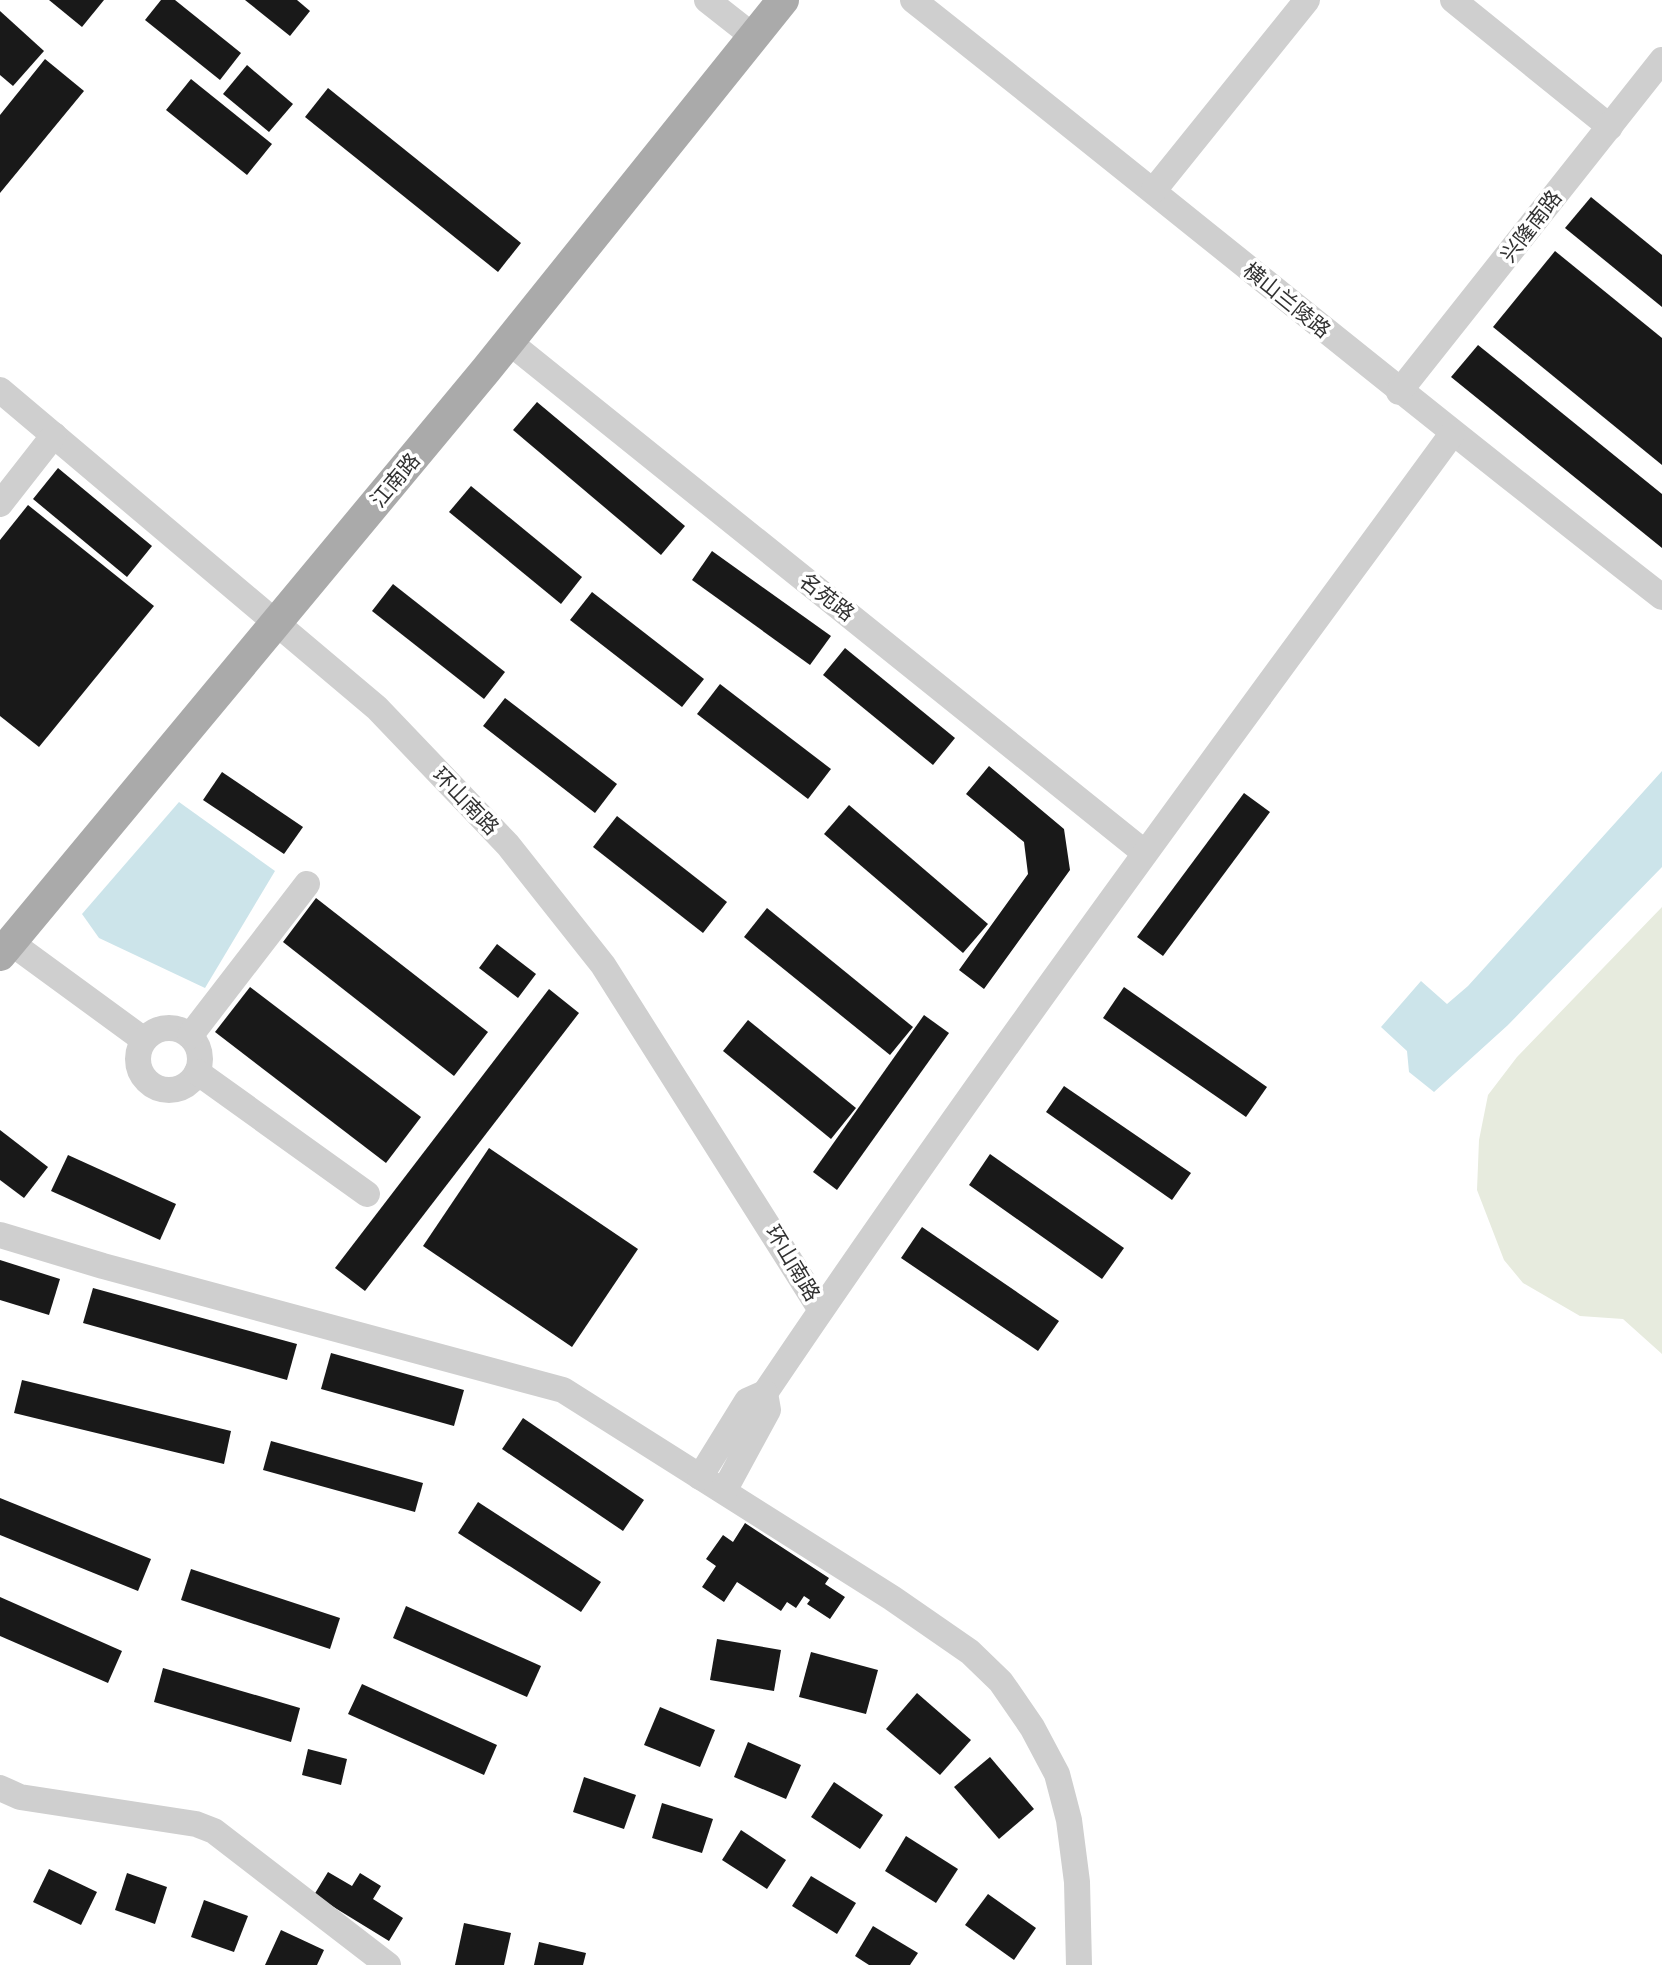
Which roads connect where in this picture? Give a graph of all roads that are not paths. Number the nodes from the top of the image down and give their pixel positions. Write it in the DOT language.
graph roads {
  1 [pos="707,0"];
  2 [pos="783,0"];
  3 [pos="913,0"];
  4 [pos="1307,0"];
  5 [pos="1452,0"];
  6 [pos="754,37"];
  7 [pos="1662,60"];
  8 [pos="1609,127"];
  9 [pos="1154,190"];
  10 [pos="509,342"];
  11 [pos="0,390"];
  12 [pos="1399,392"];
  13 [pos="1452,434"];
  14 [pos="54,435"];
  15 [pos="0,505"];
  16 [pos="1662,597"];
  17 [pos="277,621"];
  18 [pos="1145,853"];
  19 [pos="307,884"];
  20 [pos="5,948"];
  21 [pos="190,1036"];
  22 [pos="144,1040"];
  23 [pos="197,1072"];
  24 [pos="367,1194"];
  25 [pos="0,1235"];
  26 [pos="821,1310"];
  27 [pos="765,1393"];
  28 [pos="700,1477"];
  29 [pos="724,1491"];
  30 [pos="0,1788"];
  31 [pos="388,1965"];
  32 [pos="1079,1965"];
  1 -- 6 [label="street"];
  2 -- 6 [label="main road, 江南路"];
  3 -- 9 [label="street, 横山兰陵路"];
  4 -- 9 [label="street"];
  5 -- 8 [label="street"];
  6 -- 10 [label="main road, 江南路"];
  7 -- 8 [label="street, 兴隆南路"];
  8 -- 12 [label="street, 兴隆南路"];
  9 -- 12 [label="street, 横山兰陵路"];
  10 -- 17 [label="main road, 江南路"];
  10 -- 18 [label="street, 名苑路"];
  11 -- 14 [label="street, 环山南路"];
  12 -- 13 [label="street, 横山兰陵路"];
  13 -- 16 [label="street, 横山兰陵路"];
  13 -- 18 [label="street"];
  14 -- 15 [label="street"];
  14 -- 17 [label="street, 环山南路"];
  17 -- 20 [label="main road, 江南路"];
  17 -- 26 [label="street, 环山南路"];
  18 -- 26 [label="street"];
  19 -- 21 [label="street"];
  20 -- 22 [label="street"];
  21 -- 22 [label="street"];
  21 -- 23 [label="street"];
  22 -- 23 [label="street"];
  23 -- 24 [label="street"];
  25 -- 28 [label="street"];
  26 -- 27 [label="street"];
  27 -- 28 [label="street"];
  27 -- 29 [label="street"];
  28 -- 29 [label="street"];
  29 -- 32 [label="street"];
  30 -- 31 [label="street"];
}
